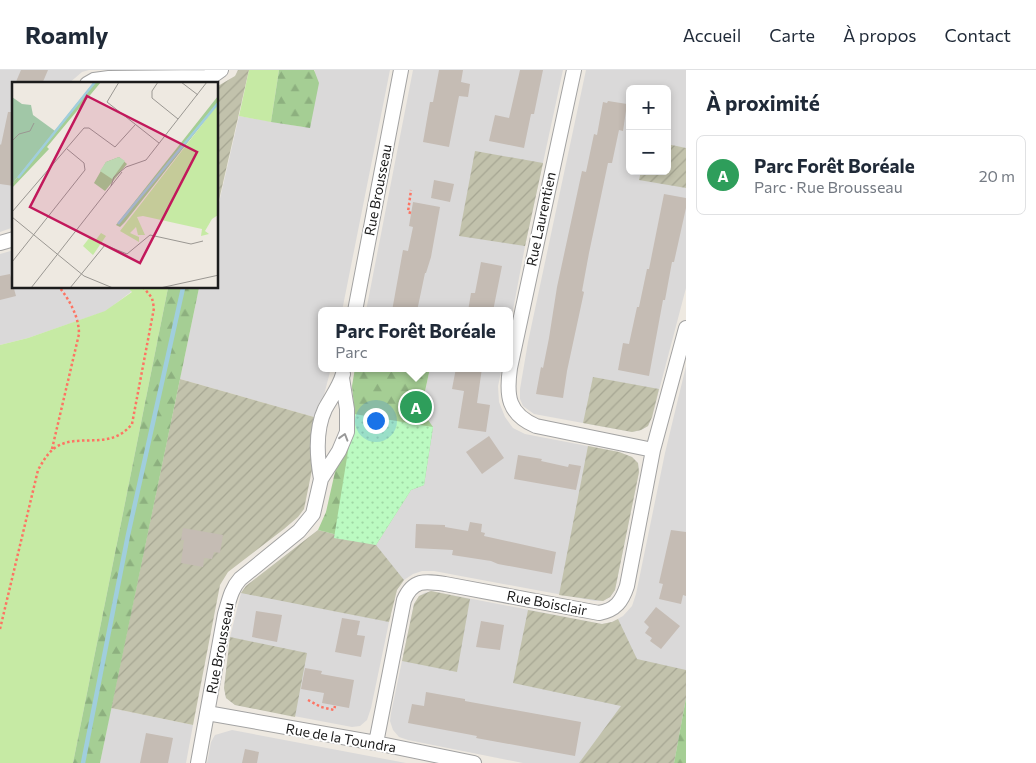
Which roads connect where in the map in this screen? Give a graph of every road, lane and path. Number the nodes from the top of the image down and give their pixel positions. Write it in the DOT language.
graph roads {
  1 [pos="222,70"];
  2 [pos="401,70"];
  3 [pos="574,70"];
  4 [pos="90,82"];
  5 [pos="412,190"];
  6 [pos="411,213"];
  7 [pos="61,289"];
  8 [pos="145,289"];
  9 [pos="356,307"];
  10 [pos="686,328"];
  11 [pos="513,354"];
  12 [pos="510,372"];
  13 [pos="343,373"];
  14 [pos="52,450"];
  15 [pos="653,450"];
  16 [pos="322,479"];
  17 [pos="0,629"];
  18 [pos="308,700"];
  19 [pos="335,706"];
  20 [pos="207,714"];
  21 [pos="376,743"];
  22 [pos="198,763"];
  23 [pos="474,763"];
  1 -- 4 [label="street"];
  2 -- 9 [label="street, Rue Brousseau"];
  3 -- 11 [label="street, Rue Laurentien"];
  5 -- 6 [label="path"];
  7 -- 14 [label="path"];
  8 -- 14 [label="path"];
  10 -- 15 [label="street, Rue Boisclair"];
  12 -- 15 [label="street, Rue Laurentien"];
  13 -- 16 [label="street, Rue Brousseau"];
  16 -- 13 [label="street, Rue Brousseau, one-way"];
  14 -- 17 [label="path"];
  15 -- 21 [label="street, Rue Boisclair"];
  16 -- 20 [label="street, Rue Brousseau"];
  18 -- 19 [label="path"];
  20 -- 21 [label="street, Rue de la Toundra"];
  20 -- 22 [label="street, Rue Brousseau"];
  21 -- 23 [label="street, Rue de la Toundra"];
}
